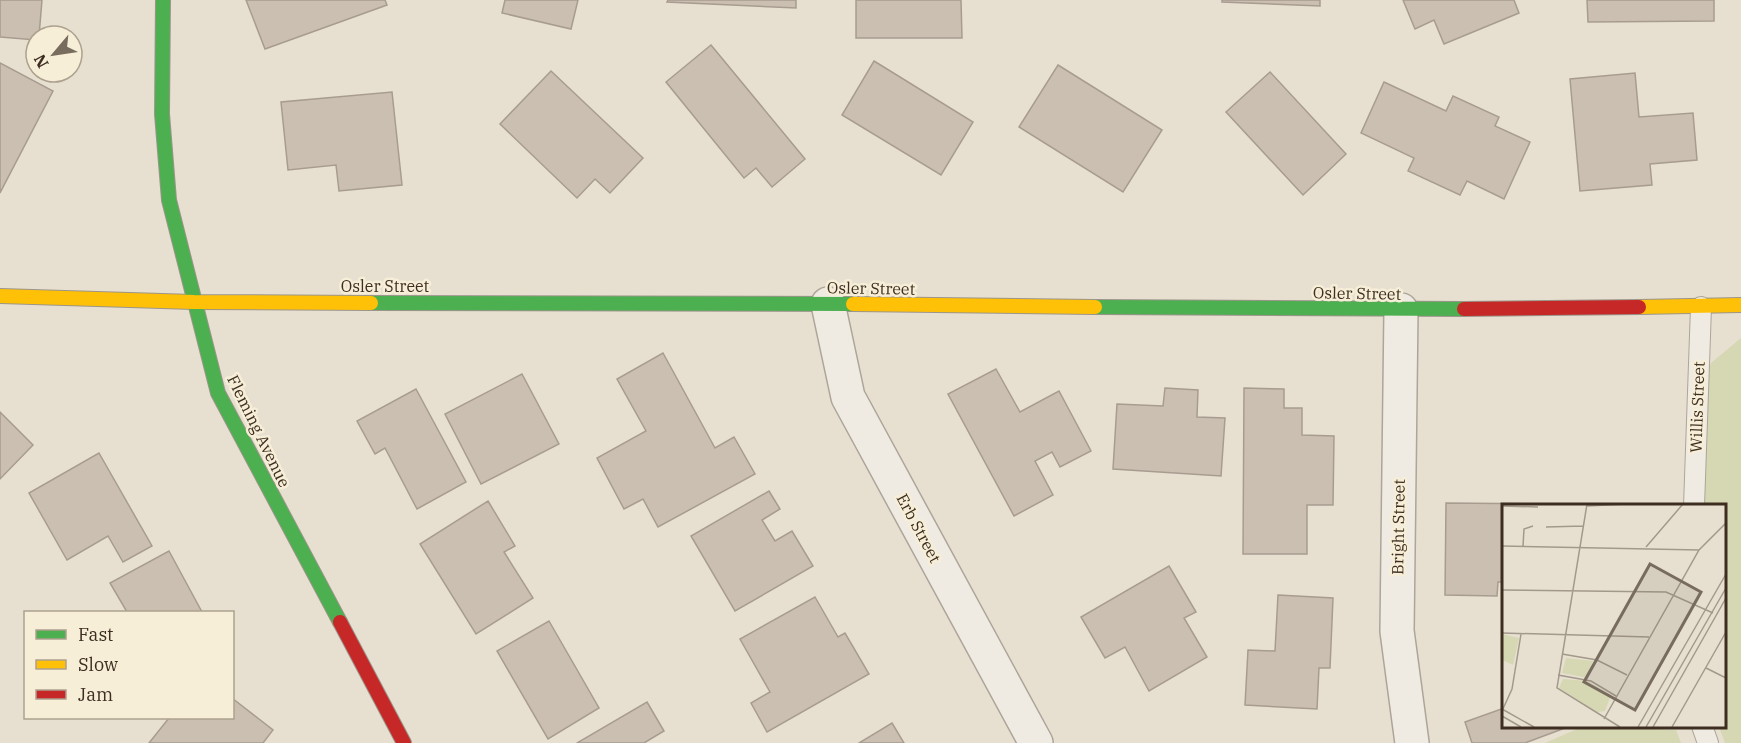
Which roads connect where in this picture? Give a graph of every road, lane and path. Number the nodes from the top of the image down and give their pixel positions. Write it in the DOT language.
graph roads {
  1 [pos="163,0"];
  2 [pos="0,296"];
  3 [pos="194,302"];
  4 [pos="828,304"];
  5 [pos="1741,305"];
  6 [pos="1701,307"];
  7 [pos="1401,310"];
  8 [pos="1694,504"];
  9 [pos="1703,728"];
  10 [pos="404,743"];
  11 [pos="1036,743"];
  12 [pos="1412,743"];
  13 [pos="1708,743"];
  1 -- 3 [label="street, Fleming Avenue"];
  2 -- 3 [label="street, Osler Street"];
  3 -- 4 [label="street, Osler Street"];
  3 -- 10 [label="street, Fleming Avenue"];
  4 -- 7 [label="street, Osler Street"];
  4 -- 11 [label="street, Erb Street"];
  5 -- 6 [label="street, Osler Street"];
  6 -- 7 [label="street, Osler Street"];
  6 -- 8 [label="lane, Willis Street"];
  7 -- 12 [label="street, Bright Street"];
  9 -- 13 [label="lane"];
}
